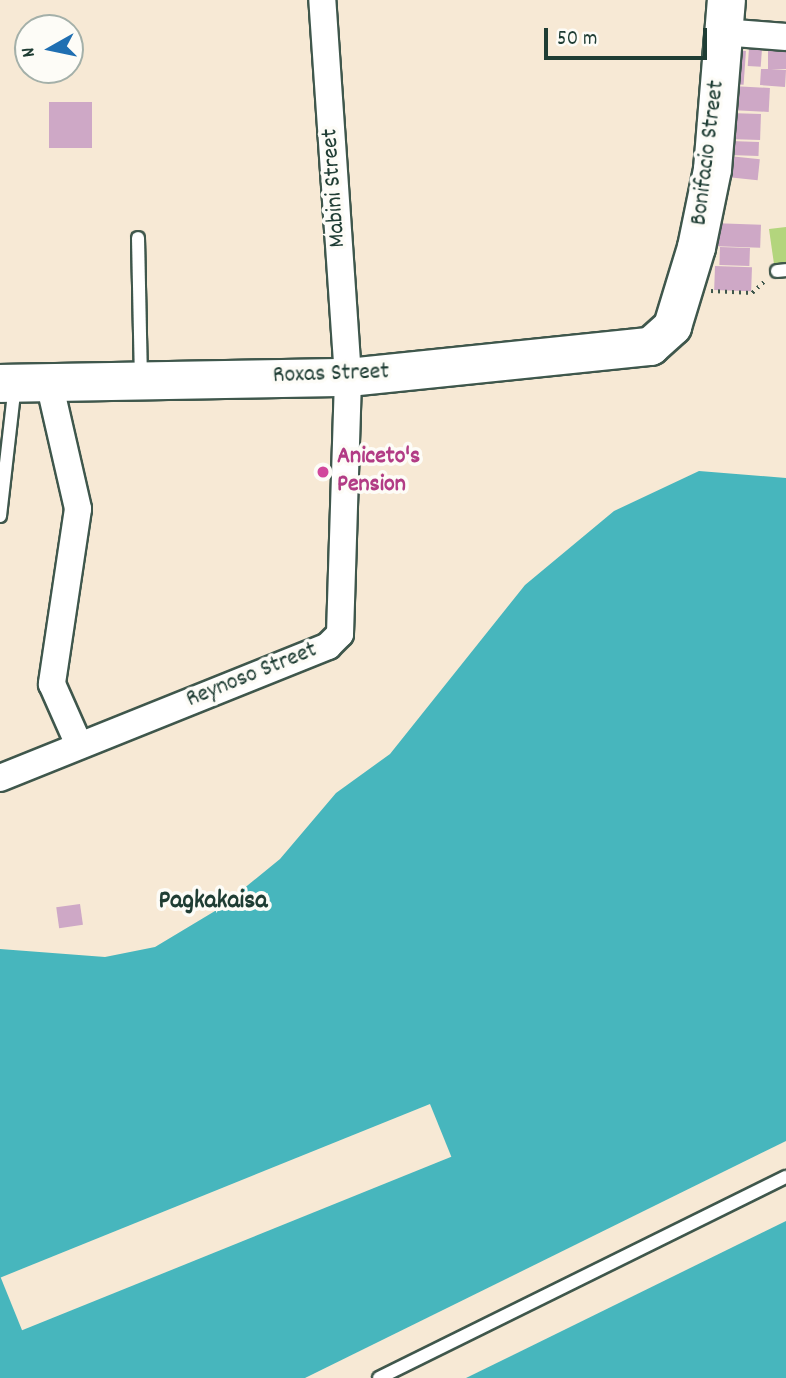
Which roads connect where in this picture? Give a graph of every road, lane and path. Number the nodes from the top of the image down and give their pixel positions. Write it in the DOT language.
graph roads {
  1 [pos="322,0"];
  2 [pos="724,16"];
  3 [pos="786,37"];
  4 [pos="138,238"];
  5 [pos="781,271"];
  6 [pos="684,290"];
  7 [pos="660,341"];
  8 [pos="348,377"];
  9 [pos="142,380"];
  10 [pos="21,383"];
  11 [pos="0,516"];
  12 [pos="79,745"];
  13 [pos="0,778"];
  14 [pos="786,1177"];
  15 [pos="379,1378"];
  1 -- 8 [label="street, Mabini Street"];
  2 -- 3 [label="street"];
  2 -- 6 [label="street, Bonifacio Street"];
  4 -- 9 [label="lane"];
  5 -- 6 [label="path"];
  6 -- 7 [label="street, Bonifacio Street"];
  7 -- 8 [label="street, Roxas Street"];
  8 -- 9 [label="street, Roxas Street"];
  8 -- 12 [label="street, Reynoso Street"];
  9 -- 10 [label="street, Roxas Street"];
  10 -- 11 [label="lane"];
  10 -- 12 [label="street"];
  12 -- 13 [label="street, Reynoso Street"];
  14 -- 15 [label="lane"];
}
